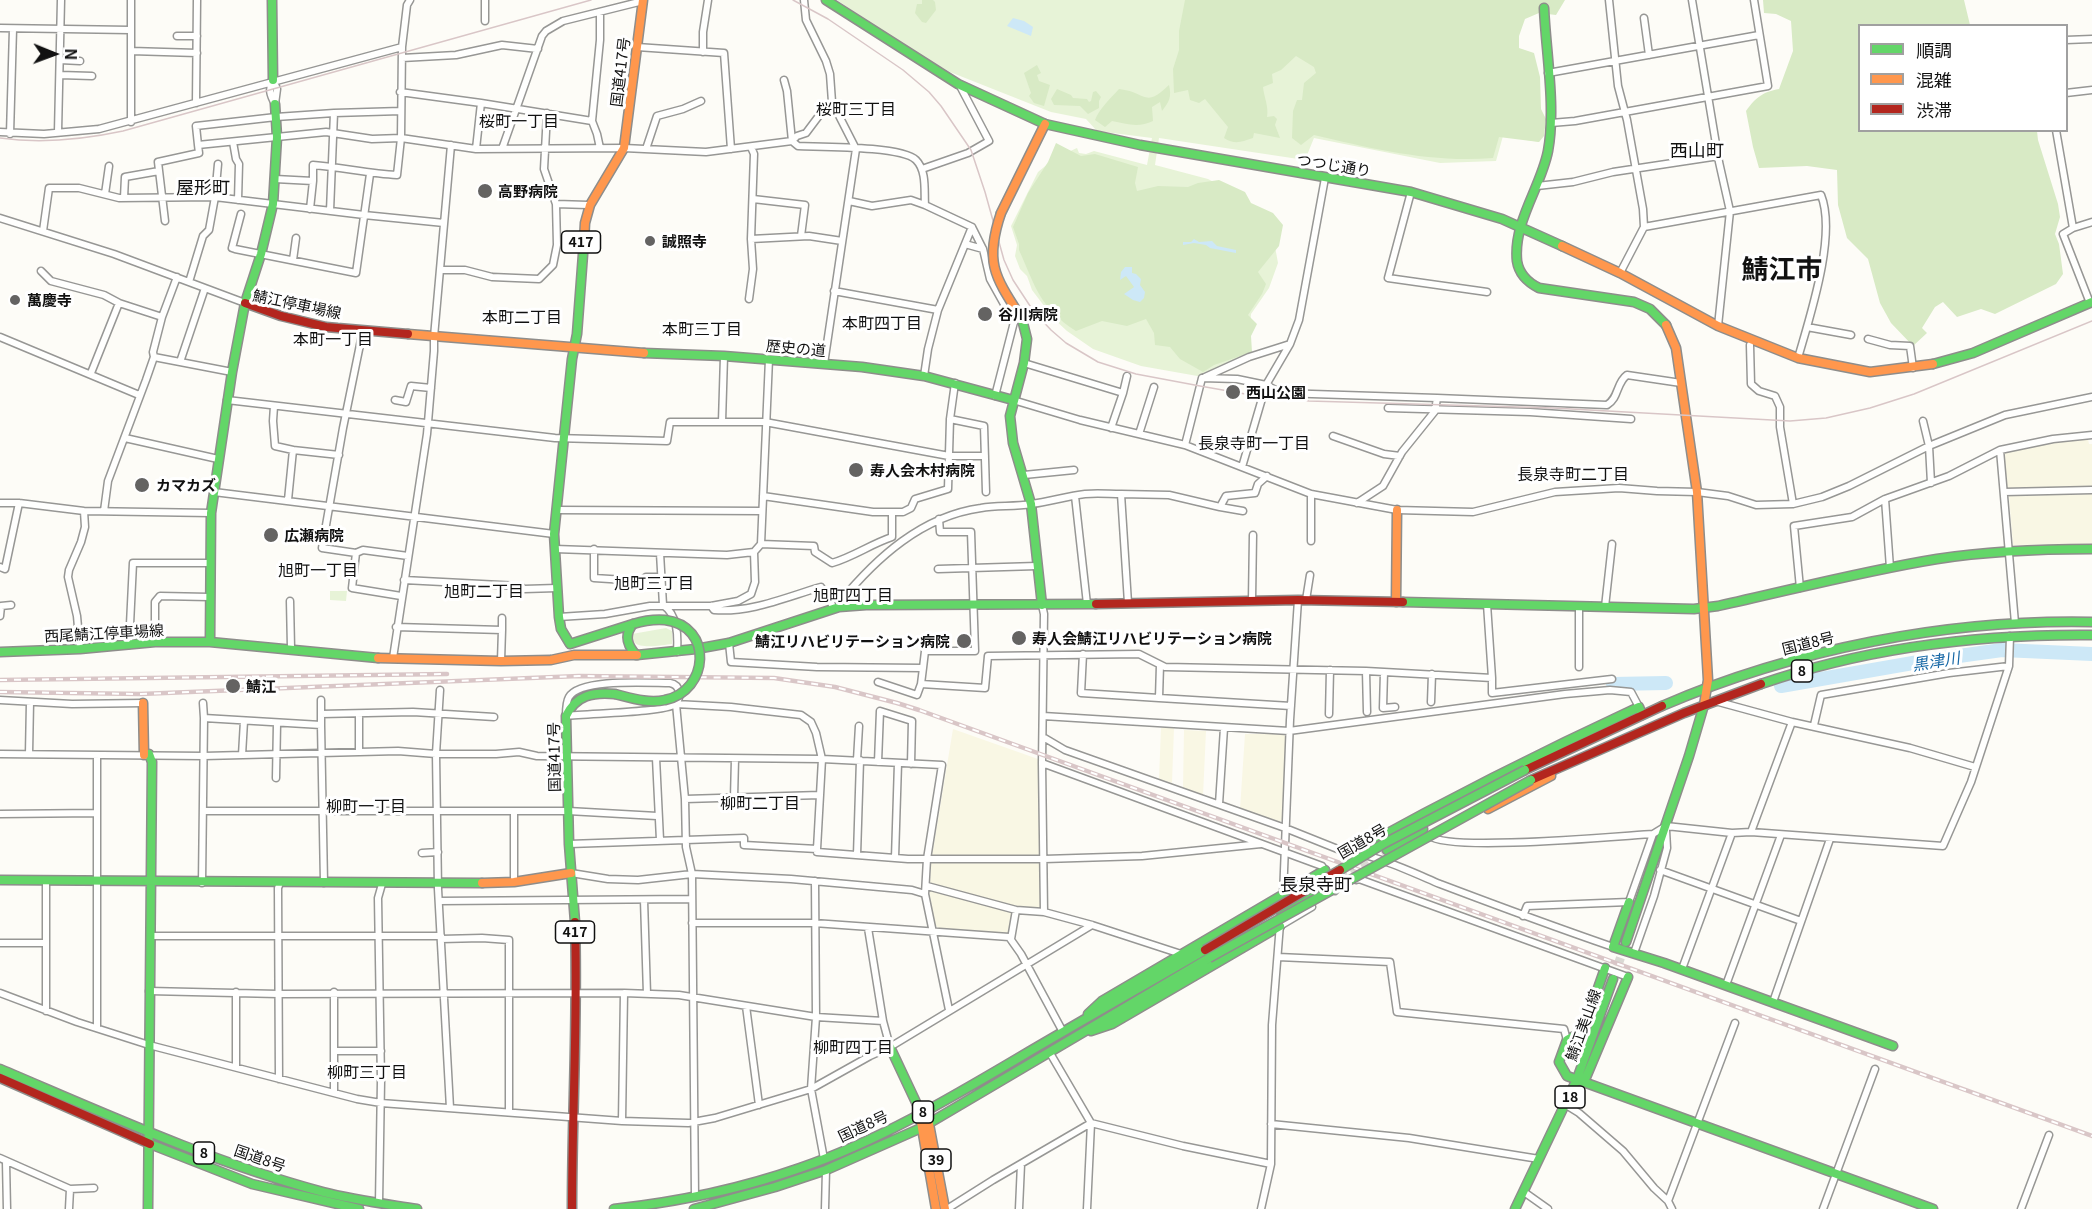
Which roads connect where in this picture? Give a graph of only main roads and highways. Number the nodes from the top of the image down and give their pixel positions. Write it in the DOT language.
graph roads {
  1 [pos="272,0"];
  2 [pos="643,0"];
  3 [pos="826,0"];
  4 [pos="1544,8"];
  5 [pos="273,80"];
  6 [pos="274,104"];
  7 [pos="1045,124"];
  8 [pos="624,148"];
  9 [pos="1519,228"];
  10 [pos="245,303"];
  11 [pos="2091,303"];
  12 [pos="573,347"];
  13 [pos="1012,400"];
  14 [pos="1397,510"];
  15 [pos="2092,549"];
  16 [pos="1396,602"];
  17 [pos="1042,605"];
  18 [pos="1705,608"];
  19 [pos="2092,622"];
  20 [pos="633,624"];
  21 [pos="2092,635"];
  22 [pos="210,642"];
  23 [pos="570,644"];
  24 [pos="0,652"];
  25 [pos="574,655"];
  26 [pos="636,655"];
  27 [pos="1707,687"];
  28 [pos="143,703"];
  29 [pos="1704,705"];
  30 [pos="1641,711"];
  31 [pos="1653,725"];
  32 [pos="1423,829"];
  33 [pos="1387,850"];
  34 [pos="1353,852"];
  35 [pos="1388,863"];
  36 [pos="1325,870"];
  37 [pos="571,873"];
  38 [pos="0,880"];
  39 [pos="152,882"];
  40 [pos="1319,890"];
  41 [pos="1629,902"];
  42 [pos="1281,912"];
  43 [pos="1280,926"];
  44 [pos="1626,942"];
  45 [pos="1207,954"];
  46 [pos="1605,968"];
  47 [pos="1628,977"];
  48 [pos="1613,980"];
  49 [pos="1077,1024"];
  50 [pos="1082,1034"];
  51 [pos="1893,1046"];
  52 [pos="890,1047"];
  53 [pos="0,1069"];
  54 [pos="0,1078"];
  55 [pos="1581,1081"];
  56 [pos="921,1113"];
  57 [pos="929,1124"];
  58 [pos="921,1128"];
  59 [pos="148,1131"];
  60 [pos="147,1143"];
  61 [pos="148,1209"];
  62 [pos="359,1209"];
  63 [pos="417,1209"];
  64 [pos="572,1209"];
  65 [pos="614,1209"];
  66 [pos="695,1209"];
  67 [pos="936,1209"];
  68 [pos="946,1209"];
  69 [pos="1515,1209"];
  70 [pos="1933,1209"];
  1 -- 5 [label="main road"];
  2 -- 8 [label="main road, 国道417号 / 417"];
  3 -- 7 [label="main road"];
  4 -- 9 [label="main road"];
  6 -- 10 [label="main road"];
  7 -- 9 [label="main road, つつじ通り"];
  7 -- 13 [label="main road, bridge"];
  8 -- 12 [label="main road, 国道417号 / 417"];
  8 -- 12 [label="main road, 国道417号 / 417"];
  9 -- 11 [label="main road, つつじ通り"];
  9 -- 18 [label="main road"];
  10 -- 12 [label="main road, 鯖江停車場線"];
  10 -- 22 [label="main road, 鯖江停車場線"];
  12 -- 13 [label="main road, 歴史の道"];
  12 -- 23 [label="main road, 国道417号 / 417"];
  13 -- 17 [label="main road"];
  14 -- 16 [label="main road"];
  15 -- 18 [label="main road, 西尾鯖江停車場線"];
  16 -- 17 [label="main road, 西尾鯖江停車場線"];
  16 -- 18 [label="main road, 西尾鯖江停車場線"];
  17 -- 26 [label="main road, 西尾鯖江停車場線"];
  18 -- 27 [label="main road"];
  19 -- 27 [label="main road, 国道8号 / 8"];
  20 -- 23 [label="main road, 国道417号"];
  20 -- 26 [label="main road"];
  20 -- 37 [label="main road, 国道417号 / 417, bridge"];
  21 -- 29 [label="main road, 国道8号 / 8"];
  22 -- 24 [label="main road, 西尾鯖江停車場線"];
  22 -- 25 [label="main road, 西尾鯖江停車場線"];
  23 -- 25 [label="main road"];
  25 -- 26 [label="main road, 西尾鯖江停車場線"];
  27 -- 29 [label="main road"];
  27 -- 30 [label="main road, 国道8号 / 8"];
  28 -- 39 [label="main road"];
  29 -- 31 [label="main road, 国道8号 / 8"];
  29 -- 44 [label="main road"];
  30 -- 34 [label="main road"];
  30 -- 45 [label="main road, 国道8号 / 8, bridge"];
  31 -- 35 [label="main road"];
  31 -- 45 [label="main road, 国道8号 / 8, bridge"];
  32 -- 33 [label="main road"];
  36 -- 49 [label="main road"];
  37 -- 39 [label="main road"];
  37 -- 64 [label="main road, 国道417号 / 417"];
  38 -- 39 [label="main road"];
  39 -- 59 [label="main road"];
  40 -- 42 [label="main road"];
  41 -- 51 [label="main road"];
  43 -- 50 [label="main road"];
  45 -- 49 [label="main road, 国道8号 / 8"];
  45 -- 50 [label="main road, 国道8号 / 8"];
  46 -- 55 [label="main road"];
  47 -- 55 [label="main road"];
  48 -- 55 [label="main road, 鯖江美山線 / 18"];
  49 -- 56 [label="main road, 国道8号 / 8"];
  50 -- 57 [label="main road, 国道8号 / 8"];
  52 -- 56 [label="main road"];
  53 -- 59 [label="main road, 国道8号 / 8"];
  54 -- 60 [label="main road, 国道8号 / 8"];
  55 -- 69 [label="main road, 鯖江美山線 / 18"];
  55 -- 70 [label="main road"];
  56 -- 57 [label="main road, 39"];
  56 -- 58 [label="main road, 39"];
  56 -- 65 [label="main road, 国道8号 / 8"];
  57 -- 58 [label="main road, 国道8号 / 8"];
  57 -- 68 [label="main road, 39"];
  58 -- 66 [label="main road, 国道8号 / 8"];
  58 -- 67 [label="main road, 39"];
  59 -- 60 [label="main road"];
  59 -- 63 [label="main road, 国道8号 / 8"];
  60 -- 61 [label="main road"];
  60 -- 62 [label="main road, 国道8号 / 8"];
}
